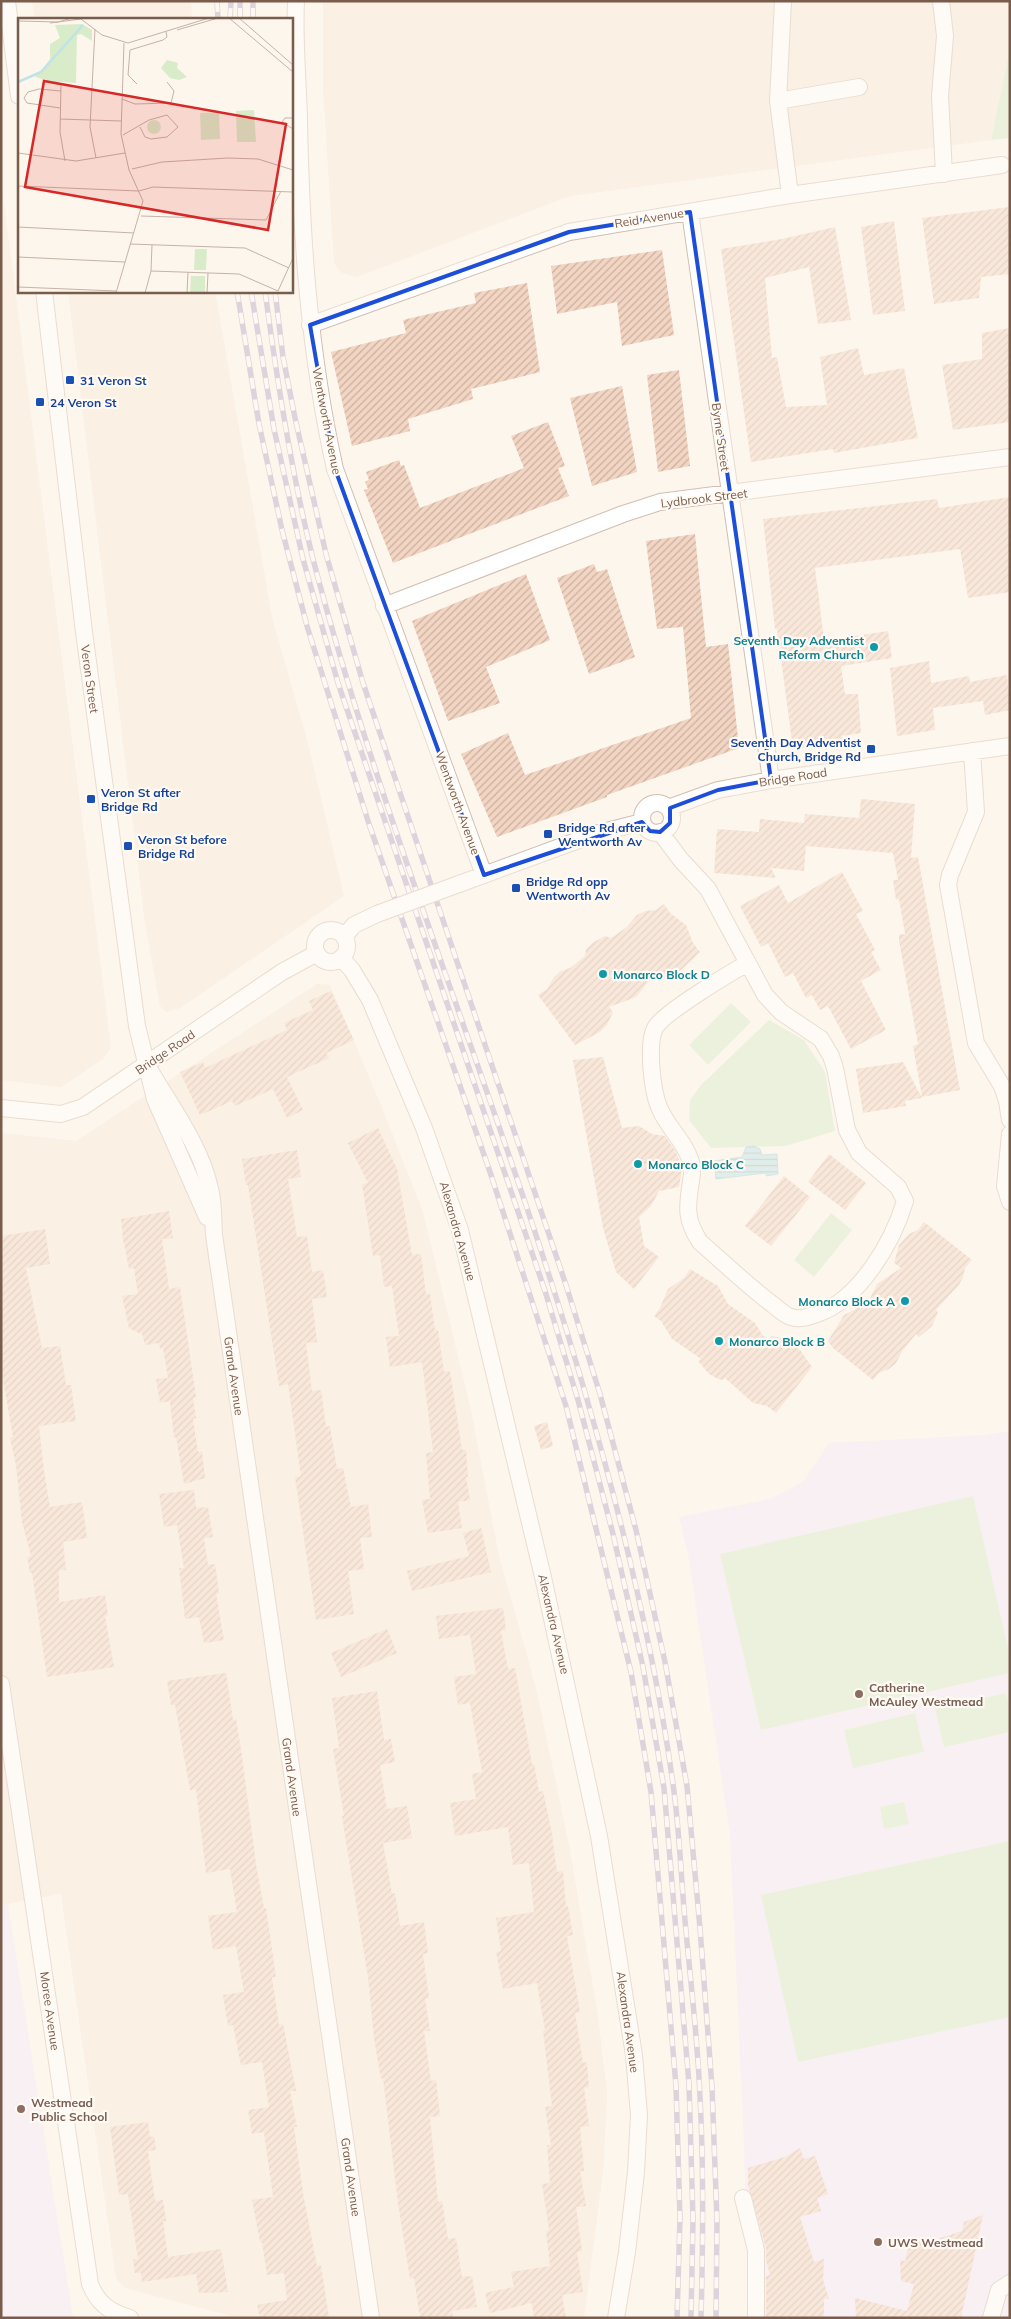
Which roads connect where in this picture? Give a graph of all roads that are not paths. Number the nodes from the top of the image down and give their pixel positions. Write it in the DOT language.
graph roads {
  1 [pos="7,1"];
  2 [pos="296,1"];
  3 [pos="783,1"];
  4 [pos="941,1"];
  5 [pos="859,87"];
  6 [pos="18,88"];
  7 [pos="778,101"];
  8 [pos="1002,165"];
  9 [pos="944,174"];
  10 [pos="790,195"];
  11 [pos="690,212"];
  12 [pos="44,292"];
  13 [pos="310,325"];
  14 [pos="1010,457"];
  15 [pos="730,495"];
  16 [pos="384,606"];
  17 [pos="1010,746"];
  18 [pos="972,752"];
  19 [pos="771,780"];
  20 [pos="668,808"];
  21 [pos="642,822"];
  22 [pos="660,832"];
  23 [pos="484,875"];
  24 [pos="344,937"];
  25 [pos="317,953"];
  26 [pos="341,958"];
  27 [pos="748,964"];
  28 [pos="147,1065"];
  29 [pos="1,1108"];
  30 [pos="1010,1120"];
  31 [pos="1010,1134"];
  32 [pos="1010,1202"];
  33 [pos="1,1684"];
  34 [pos="743,2198"];
  35 [pos="1010,2283"];
  36 [pos="130,2318"];
  37 [pos="371,2318"];
  38 [pos="616,2318"];
  39 [pos="756,2318"];
  40 [pos="991,2318"];
  1 -- 6 [label="street"];
  2 -- 13 [label="street, Wentworth Avenue"];
  3 -- 7 [label="street"];
  4 -- 9 [label="street"];
  5 -- 7 [label="street"];
  7 -- 10 [label="street"];
  8 -- 9 [label="street, Reid Avenue"];
  9 -- 10 [label="street, Reid Avenue"];
  10 -- 11 [label="street, Reid Avenue"];
  11 -- 13 [label="street, Reid Avenue"];
  11 -- 15 [label="street, Byrne Street"];
  12 -- 28 [label="street, Veron Street"];
  13 -- 16 [label="street, Wentworth Avenue"];
  14 -- 15 [label="street, Lydbrook Street"];
  15 -- 16 [label="street, Lydbrook Street"];
  15 -- 19 [label="street, Byrne Street"];
  16 -- 23 [label="street, Wentworth Avenue"];
  17 -- 18 [label="street, Bridge Road"];
  18 -- 19 [label="street, Bridge Road"];
  18 -- 30 [label="street"];
  19 -- 20 [label="street, Bridge Road"];
  20 -- 21 [label="street"];
  20 -- 22 [label="street"];
  21 -- 22 [label="street"];
  21 -- 23 [label="street"];
  22 -- 27 [label="street"];
  23 -- 24 [label="street, bridge"];
  24 -- 25 [label="street"];
  24 -- 26 [label="street"];
  25 -- 26 [label="street"];
  25 -- 28 [label="street, Bridge Road"];
  26 -- 38 [label="street, Alexandra Avenue"];
  27 -- 27 [label="street"];
  28 -- 29 [label="street, Bridge Road"];
  28 -- 37 [label="street, Grand Avenue"];
  31 -- 32 [label="street"];
  33 -- 36 [label="street, Moree Avenue"];
  34 -- 39 [label="street"];
  35 -- 40 [label="street"];
}
